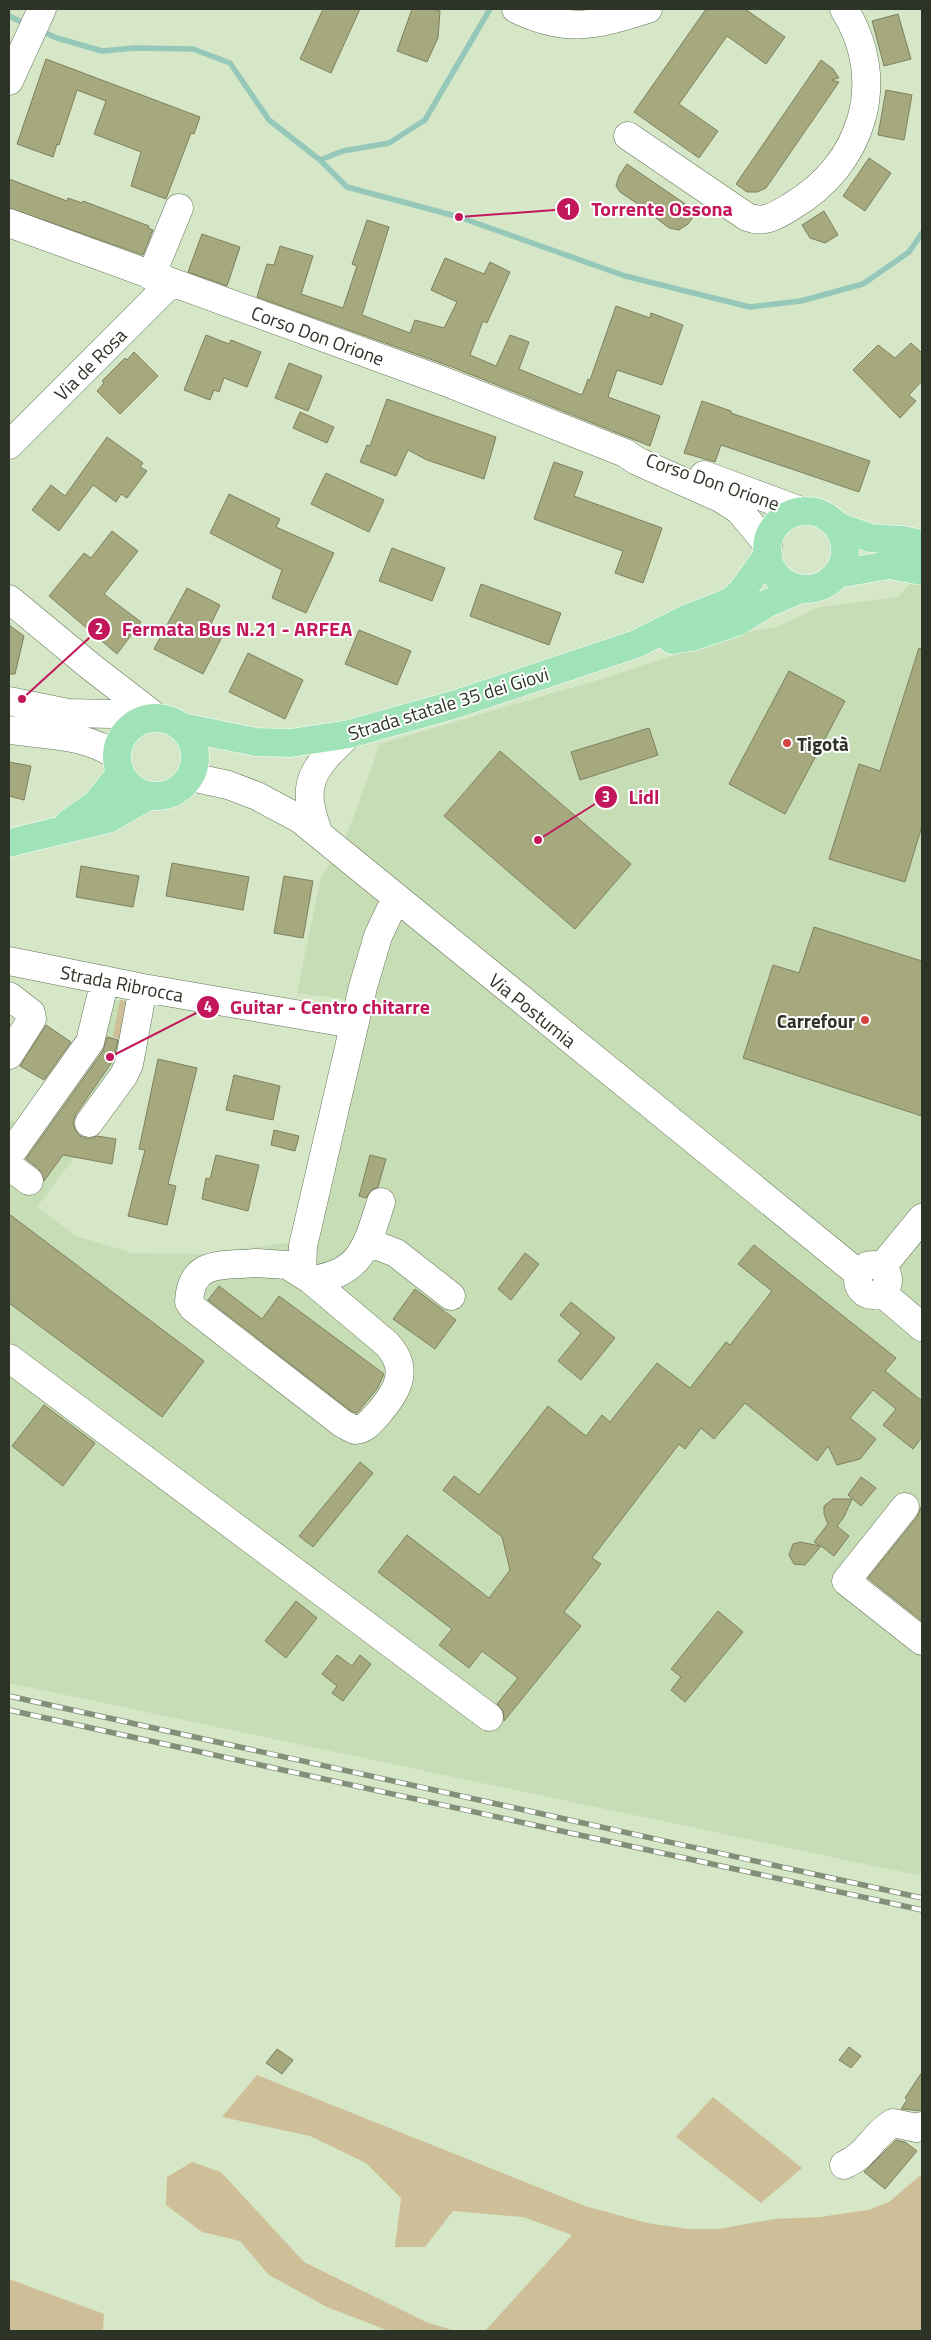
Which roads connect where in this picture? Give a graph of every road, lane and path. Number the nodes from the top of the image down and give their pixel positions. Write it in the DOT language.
graph roads {
  1 [pos="42,9"];
  2 [pos="648,9"];
  3 [pos="844,9"];
  4 [pos="524,13"];
  5 [pos="9,81"];
  6 [pos="628,136"];
  7 [pos="179,208"];
  8 [pos="9,223"];
  9 [pos="161,280"];
  10 [pos="9,446"];
  11 [pos="625,453"];
  12 [pos="801,511"];
  13 [pos="837,526"];
  14 [pos="917,541"];
  15 [pos="768,550"];
  16 [pos="888,564"];
  17 [pos="922,570"];
  18 [pos="837,574"];
  19 [pos="801,589"];
  20 [pos="9,599"];
  21 [pos="636,644"];
  22 [pos="103,677"];
  23 [pos="9,701"];
  24 [pos="111,714"];
  25 [pos="147,719"];
  26 [pos="182,727"];
  27 [pos="9,730"];
  28 [pos="349,734"];
  29 [pos="256,742"];
  30 [pos="118,765"];
  31 [pos="192,771"];
  32 [pos="148,796"];
  33 [pos="60,829"];
  34 [pos="319,834"];
  35 [pos="9,843"];
  36 [pos="396,898"];
  37 [pos="9,961"];
  38 [pos="105,980"];
  39 [pos="143,988"];
  40 [pos="9,996"];
  41 [pos="354,1024"];
  42 [pos="9,1055"];
  43 [pos="89,1123"];
  44 [pos="9,1156"];
  45 [pos="381,1202"];
  46 [pos="922,1218"];
  47 [pos="368,1242"];
  48 [pos="306,1277"];
  49 [pos="874,1278"];
  50 [pos="451,1296"];
  51 [pos="922,1327"];
  52 [pos="9,1358"];
  53 [pos="904,1507"];
  54 [pos="922,1641"];
  55 [pos="489,1717"];
  56 [pos="922,2126"];
  57 [pos="844,2165"];
  1 -- 5 [label="street"];
  2 -- 4 [label="street"];
  3 -- 6 [label="street"];
  7 -- 9 [label="street"];
  8 -- 9 [label="street, Corso Don Orione"];
  9 -- 10 [label="street, Via de Rosa"];
  9 -- 11 [label="street, Corso Don Orione"];
  11 -- 12 [label="street, Corso Don Orione"];
  11 -- 15 [label="street, Corso Don Orione"];
  12 -- 13 [label="main road"];
  12 -- 15 [label="main road"];
  13 -- 14 [label="main road"];
  13 -- 18 [label="main road"];
  14 -- 16 [label="main road"];
  15 -- 19 [label="main road"];
  15 -- 21 [label="main road, Strada statale 35 dei Giovi"];
  16 -- 17 [label="main road"];
  16 -- 18 [label="main road"];
  18 -- 19 [label="main road"];
  19 -- 21 [label="main road, Strada statale 35 dei Giovi"];
  20 -- 22 [label="street"];
  21 -- 28 [label="main road, Strada statale 35 dei Giovi"];
  22 -- 24 [label="street"];
  22 -- 25 [label="street"];
  23 -- 24 [label="street"];
  24 -- 25 [label="street"];
  25 -- 26 [label="main road"];
  25 -- 30 [label="main road"];
  26 -- 29 [label="main road, Strada statale 35 dei Giovi"];
  26 -- 31 [label="main road"];
  27 -- 30 [label="street"];
  28 -- 29 [label="main road, Strada statale 35 dei Giovi"];
  28 -- 34 [label="street"];
  29 -- 31 [label="main road, Strada statale 35 dei Giovi"];
  30 -- 32 [label="main road"];
  30 -- 33 [label="main road"];
  31 -- 32 [label="main road"];
  31 -- 34 [label="street, Via Postumia"];
  32 -- 33 [label="main road"];
  33 -- 35 [label="main road"];
  34 -- 36 [label="street, Via Postumia"];
  36 -- 41 [label="street"];
  36 -- 49 [label="street, Via Postumia"];
  37 -- 38 [label="street, Strada Ribrocca"];
  38 -- 39 [label="street, Strada Ribrocca"];
  38 -- 44 [label="street"];
  39 -- 41 [label="street, Strada Ribrocca"];
  39 -- 43 [label="street"];
  40 -- 42 [label="street"];
  41 -- 48 [label="street"];
  45 -- 47 [label="street"];
  46 -- 49 [label="street"];
  47 -- 48 [label="street"];
  47 -- 50 [label="street"];
  48 -- 48 [label="street"];
  49 -- 51 [label="street, Via Postumia"];
  52 -- 55 [label="street"];
  53 -- 54 [label="street"];
  56 -- 57 [label="street"];
}
